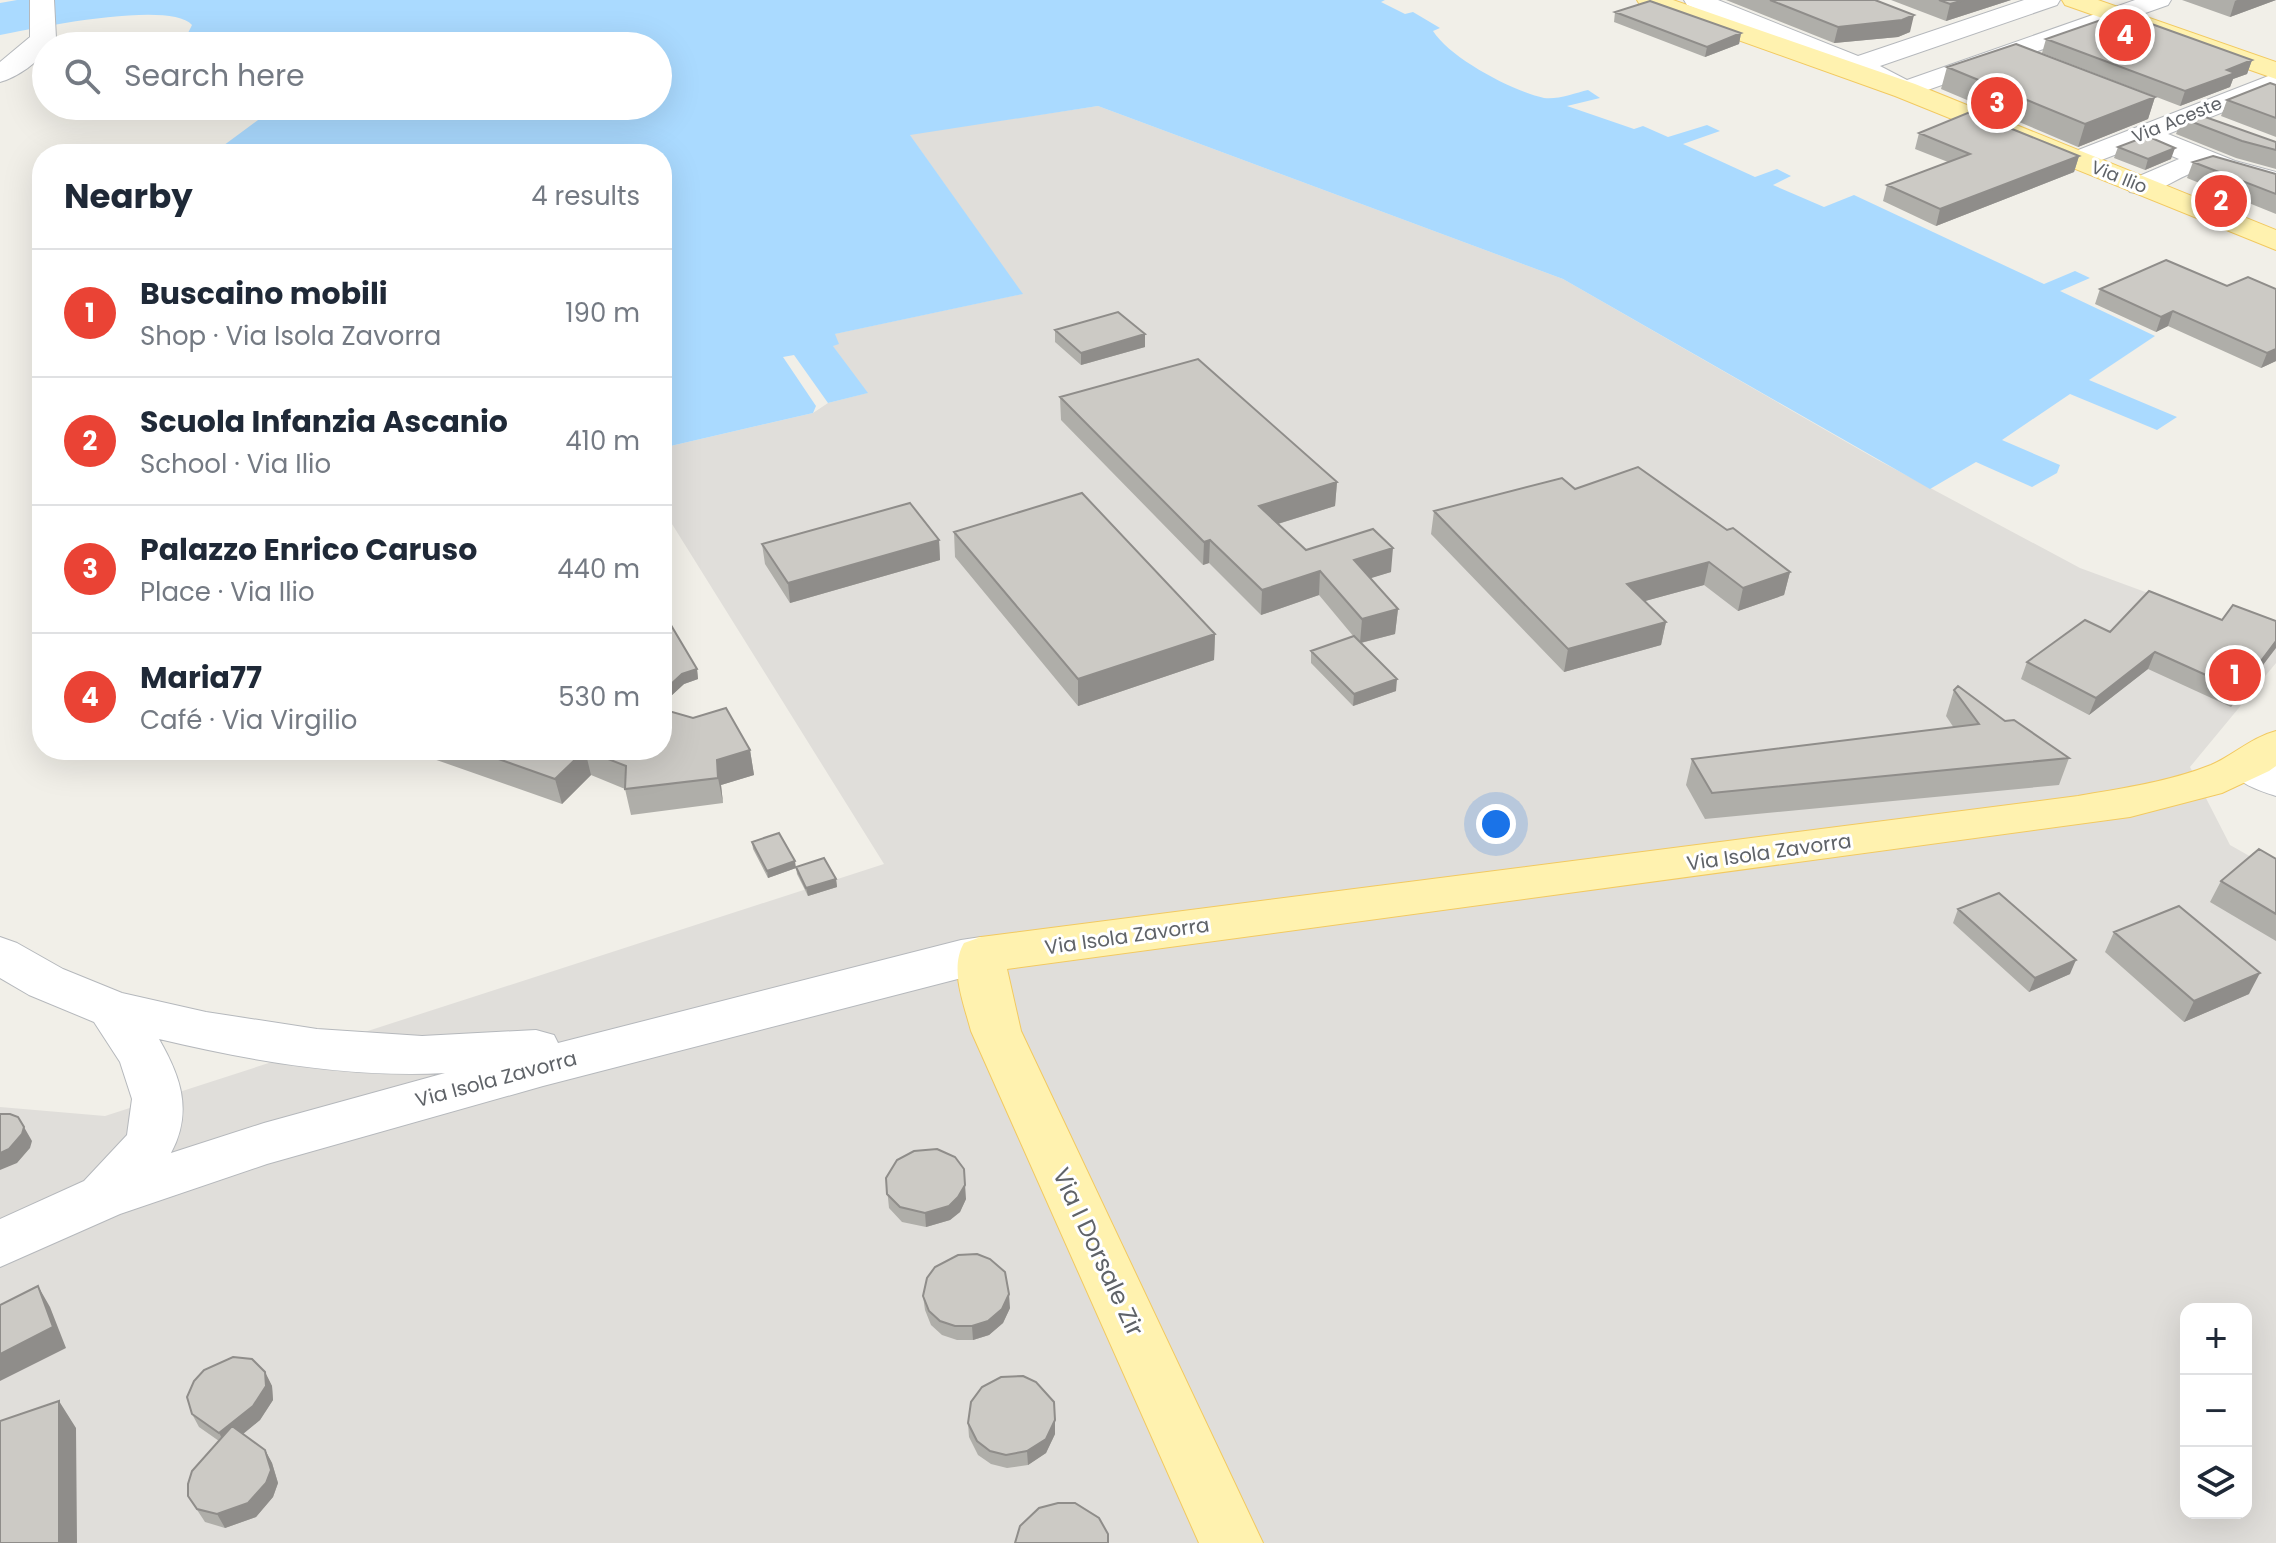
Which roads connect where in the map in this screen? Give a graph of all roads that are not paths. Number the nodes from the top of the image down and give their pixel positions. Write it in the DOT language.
graph roads {
  1 [pos="42,0"];
  2 [pos="60,0"];
  3 [pos="1649,0"];
  4 [pos="1696,0"];
  5 [pos="2048,0"];
  6 [pos="2074,0"];
  7 [pos="2136,8"];
  8 [pos="49,32"];
  9 [pos="53,32"];
  10 [pos="32,53"];
  11 [pos="1843,64"];
  12 [pos="2276,71"];
  13 [pos="0,74"];
  14 [pos="2276,81"];
  15 [pos="1911,92"];
  16 [pos="2144,105"];
  17 [pos="2184,118"];
  18 [pos="2232,133"];
  19 [pos="2143,134"];
  20 [pos="2205,158"];
  21 [pos="2078,160"];
  22 [pos="2276,181"];
  23 [pos="2140,186"];
  24 [pos="2271,235"];
  25 [pos="2270,758"];
  26 [pos="0,955"];
  27 [pos="981,955"];
  28 [pos="112,1009"];
  29 [pos="626,1044"];
  30 [pos="101,1198"];
  31 [pos="0,1244"];
  32 [pos="1231,1543"];
  1 -- 8 [label="street"];
  2 -- 9 [label="street"];
  3 -- 11 [label="main road, Via Ilio"];
  4 -- 11 [label="street"];
  5 -- 11 [label="street"];
  6 -- 7 [label="main road"];
  7 -- 12 [label="main road"];
  7 -- 15 [label="street"];
  10 -- 13 [label="street"];
  11 -- 15 [label="main road, Via Ilio"];
  14 -- 17 [label="street, Via Aceste"];
  15 -- 21 [label="main road, Via Ilio"];
  16 -- 17 [label="street"];
  17 -- 18 [label="street"];
  17 -- 19 [label="street, Via Aceste"];
  19 -- 20 [label="street"];
  19 -- 21 [label="street, Via Aceste"];
  20 -- 22 [label="street"];
  20 -- 23 [label="street"];
  21 -- 23 [label="main road, Via Ilio"];
  23 -- 24 [label="main road, Via Ilio"];
  25 -- 27 [label="main road, Via Isola Zavorra"];
  26 -- 28 [label="street"];
  27 -- 29 [label="street, Via Isola Zavorra"];
  27 -- 32 [label="main road, Via I Dorsale Zir"];
  28 -- 29 [label="street"];
  28 -- 30 [label="street"];
  29 -- 30 [label="street, Via Isola Zavorra"];
  30 -- 31 [label="street, Via Isola Zavorra"];
}
